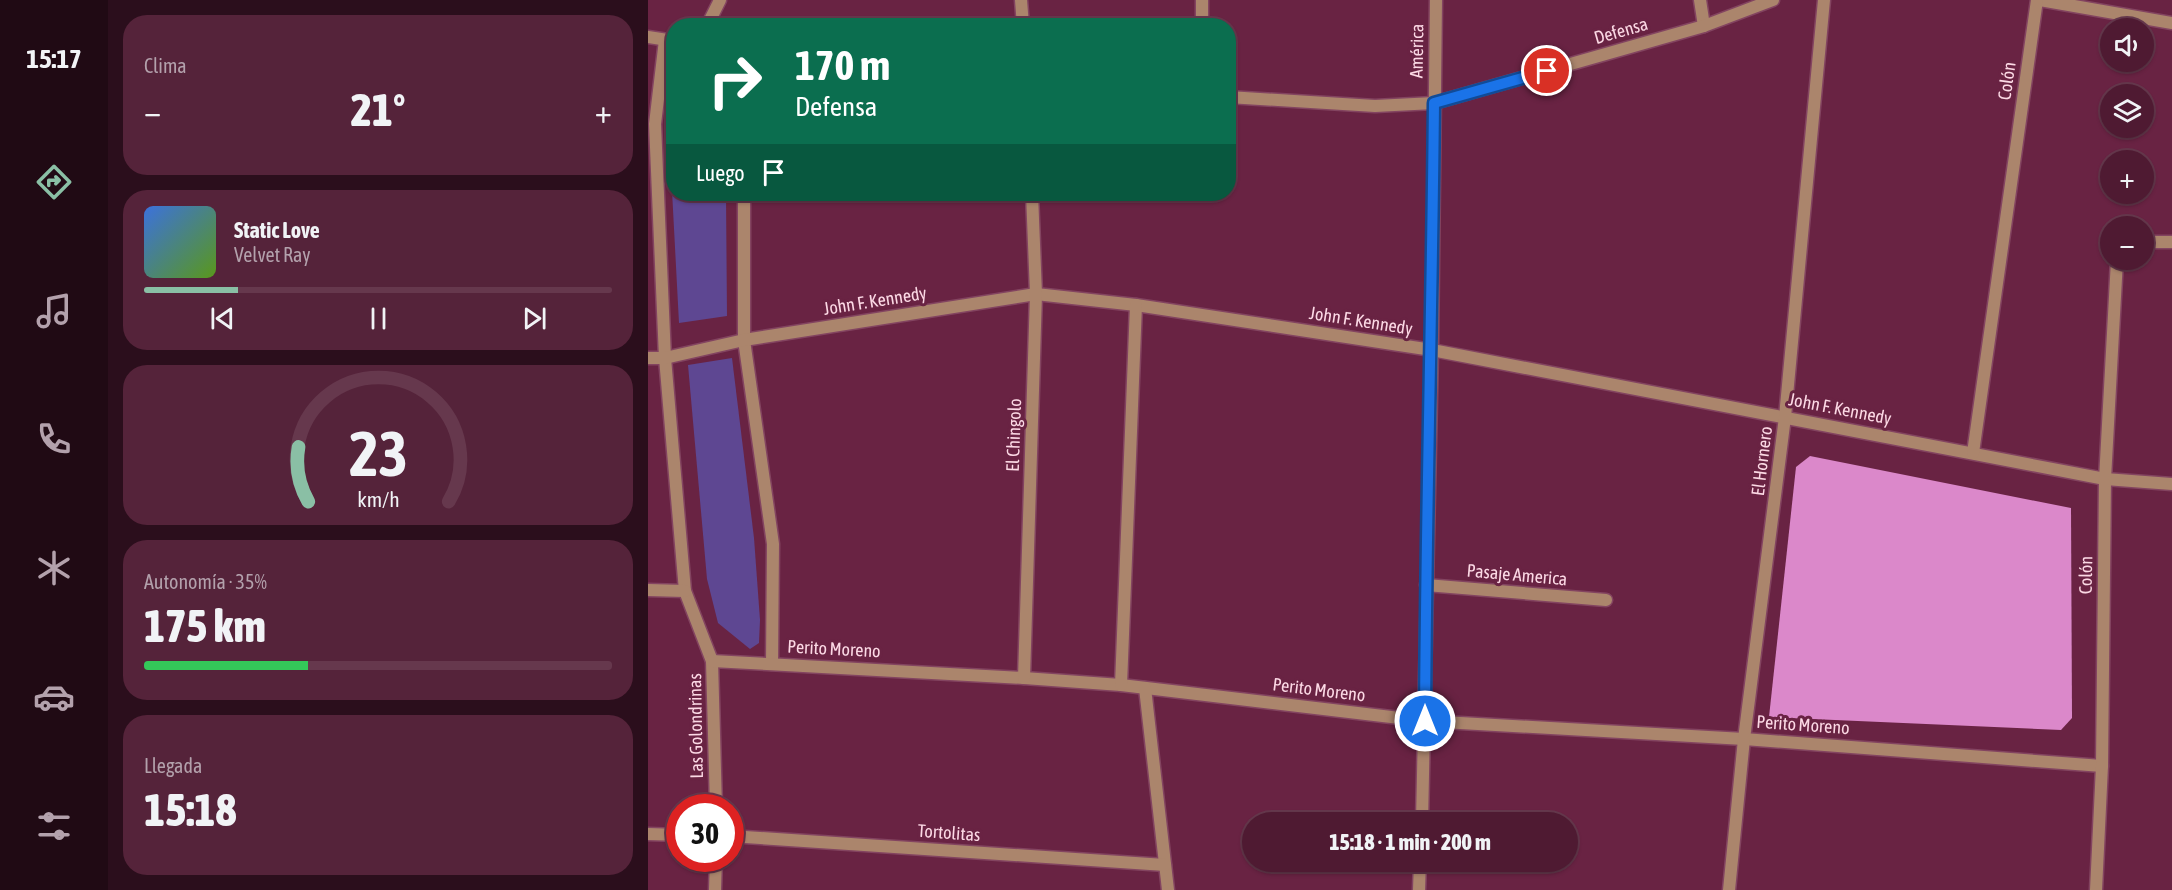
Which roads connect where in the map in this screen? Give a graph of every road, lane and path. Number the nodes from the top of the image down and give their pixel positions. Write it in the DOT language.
graph roads {
  1 [pos="720,0"];
  2 [pos="1021,0"];
  3 [pos="1202,0"];
  4 [pos="1436,0"];
  5 [pos="1700,0"];
  6 [pos="1773,0"];
  7 [pos="1824,0"];
  8 [pos="2038,0"];
  9 [pos="711,18"];
  10 [pos="1022,18"];
  11 [pos="1202,18"];
  12 [pos="2172,23"];
  13 [pos="1704,26"];
  14 [pos="648,37"];
  15 [pos="666,40"];
  16 [pos="666,58"];
  17 [pos="1236,97"];
  18 [pos="1434,103"];
  19 [pos="744,201"];
  20 [pos="1032,201"];
  21 [pos="2154,242"];
  22 [pos="2172,242"];
  23 [pos="2116,270"];
  24 [pos="1036,294"];
  25 [pos="1136,305"];
  26 [pos="744,340"];
  27 [pos="1432,350"];
  28 [pos="648,358"];
  29 [pos="666,358"];
  30 [pos="1785,417"];
  31 [pos="1973,453"];
  32 [pos="2105,479"];
  33 [pos="2172,484"];
  34 [pos="1426,585"];
  35 [pos="648,590"];
  36 [pos="685,591"];
  37 [pos="1606,600"];
  38 [pos="712,661"];
  39 [pos="772,664"];
  40 [pos="1024,678"];
  41 [pos="1121,685"];
  42 [pos="1145,688"];
  43 [pos="1425,721"];
  44 [pos="1744,739"];
  45 [pos="2102,766"];
  46 [pos="716,794"];
  47 [pos="1422,812"];
  48 [pos="648,834"];
  49 [pos="666,835"];
  50 [pos="744,838"];
  51 [pos="1165,865"];
  52 [pos="716,872"];
  53 [pos="1420,872"];
  54 [pos="715,890"];
  55 [pos="1168,890"];
  56 [pos="1419,890"];
  57 [pos="1729,890"];
  58 [pos="2096,890"];
  1 -- 9 [label="street"];
  2 -- 10 [label="street"];
  3 -- 11 [label="street"];
  4 -- 18 [label="street, América"];
  5 -- 13 [label="street"];
  6 -- 13 [label="street, Defensa"];
  7 -- 30 [label="street, El Hornero"];
  8 -- 12 [label="street"];
  8 -- 31 [label="street, Colón"];
  13 -- 18 [label="street, Defensa"];
  14 -- 15 [label="street"];
  16 -- 29 [label="street, Las Golondrinas"];
  17 -- 18 [label="street, Defensa"];
  18 -- 27 [label="street, América"];
  19 -- 26 [label="street"];
  20 -- 24 [label="street, El Chingolo"];
  21 -- 22 [label="street"];
  23 -- 32 [label="street, Colón"];
  24 -- 25 [label="street, John F. Kennedy"];
  24 -- 26 [label="street, John F. Kennedy"];
  24 -- 40 [label="street, El Chingolo"];
  25 -- 27 [label="street, John F. Kennedy"];
  25 -- 41 [label="street"];
  26 -- 29 [label="street, John F. Kennedy"];
  26 -- 39 [label="street"];
  27 -- 30 [label="street, John F. Kennedy"];
  27 -- 34 [label="street, América"];
  28 -- 29 [label="street, John F. Kennedy"];
  29 -- 36 [label="street, Las Golondrinas"];
  30 -- 31 [label="street, John F. Kennedy"];
  30 -- 44 [label="street, El Hornero"];
  31 -- 32 [label="street, John F. Kennedy"];
  32 -- 33 [label="street, John F. Kennedy"];
  32 -- 45 [label="street, Colón"];
  34 -- 37 [label="street, Pasaje America"];
  34 -- 43 [label="street, América"];
  35 -- 36 [label="street"];
  36 -- 38 [label="street, Las Golondrinas"];
  38 -- 39 [label="street, Perito Moreno"];
  38 -- 46 [label="street, Las Golondrinas"];
  39 -- 40 [label="street, Perito Moreno"];
  40 -- 41 [label="street, Perito Moreno"];
  41 -- 42 [label="street, Perito Moreno"];
  42 -- 43 [label="street, Perito Moreno"];
  42 -- 51 [label="street"];
  43 -- 44 [label="street, Perito Moreno"];
  43 -- 47 [label="street, América"];
  44 -- 45 [label="street, Perito Moreno"];
  44 -- 57 [label="street, El Hornero"];
  45 -- 58 [label="street, Colón"];
  48 -- 49 [label="street"];
  50 -- 51 [label="street, Tortolitas"];
  51 -- 55 [label="street"];
  52 -- 54 [label="street"];
  53 -- 56 [label="street"];
}
